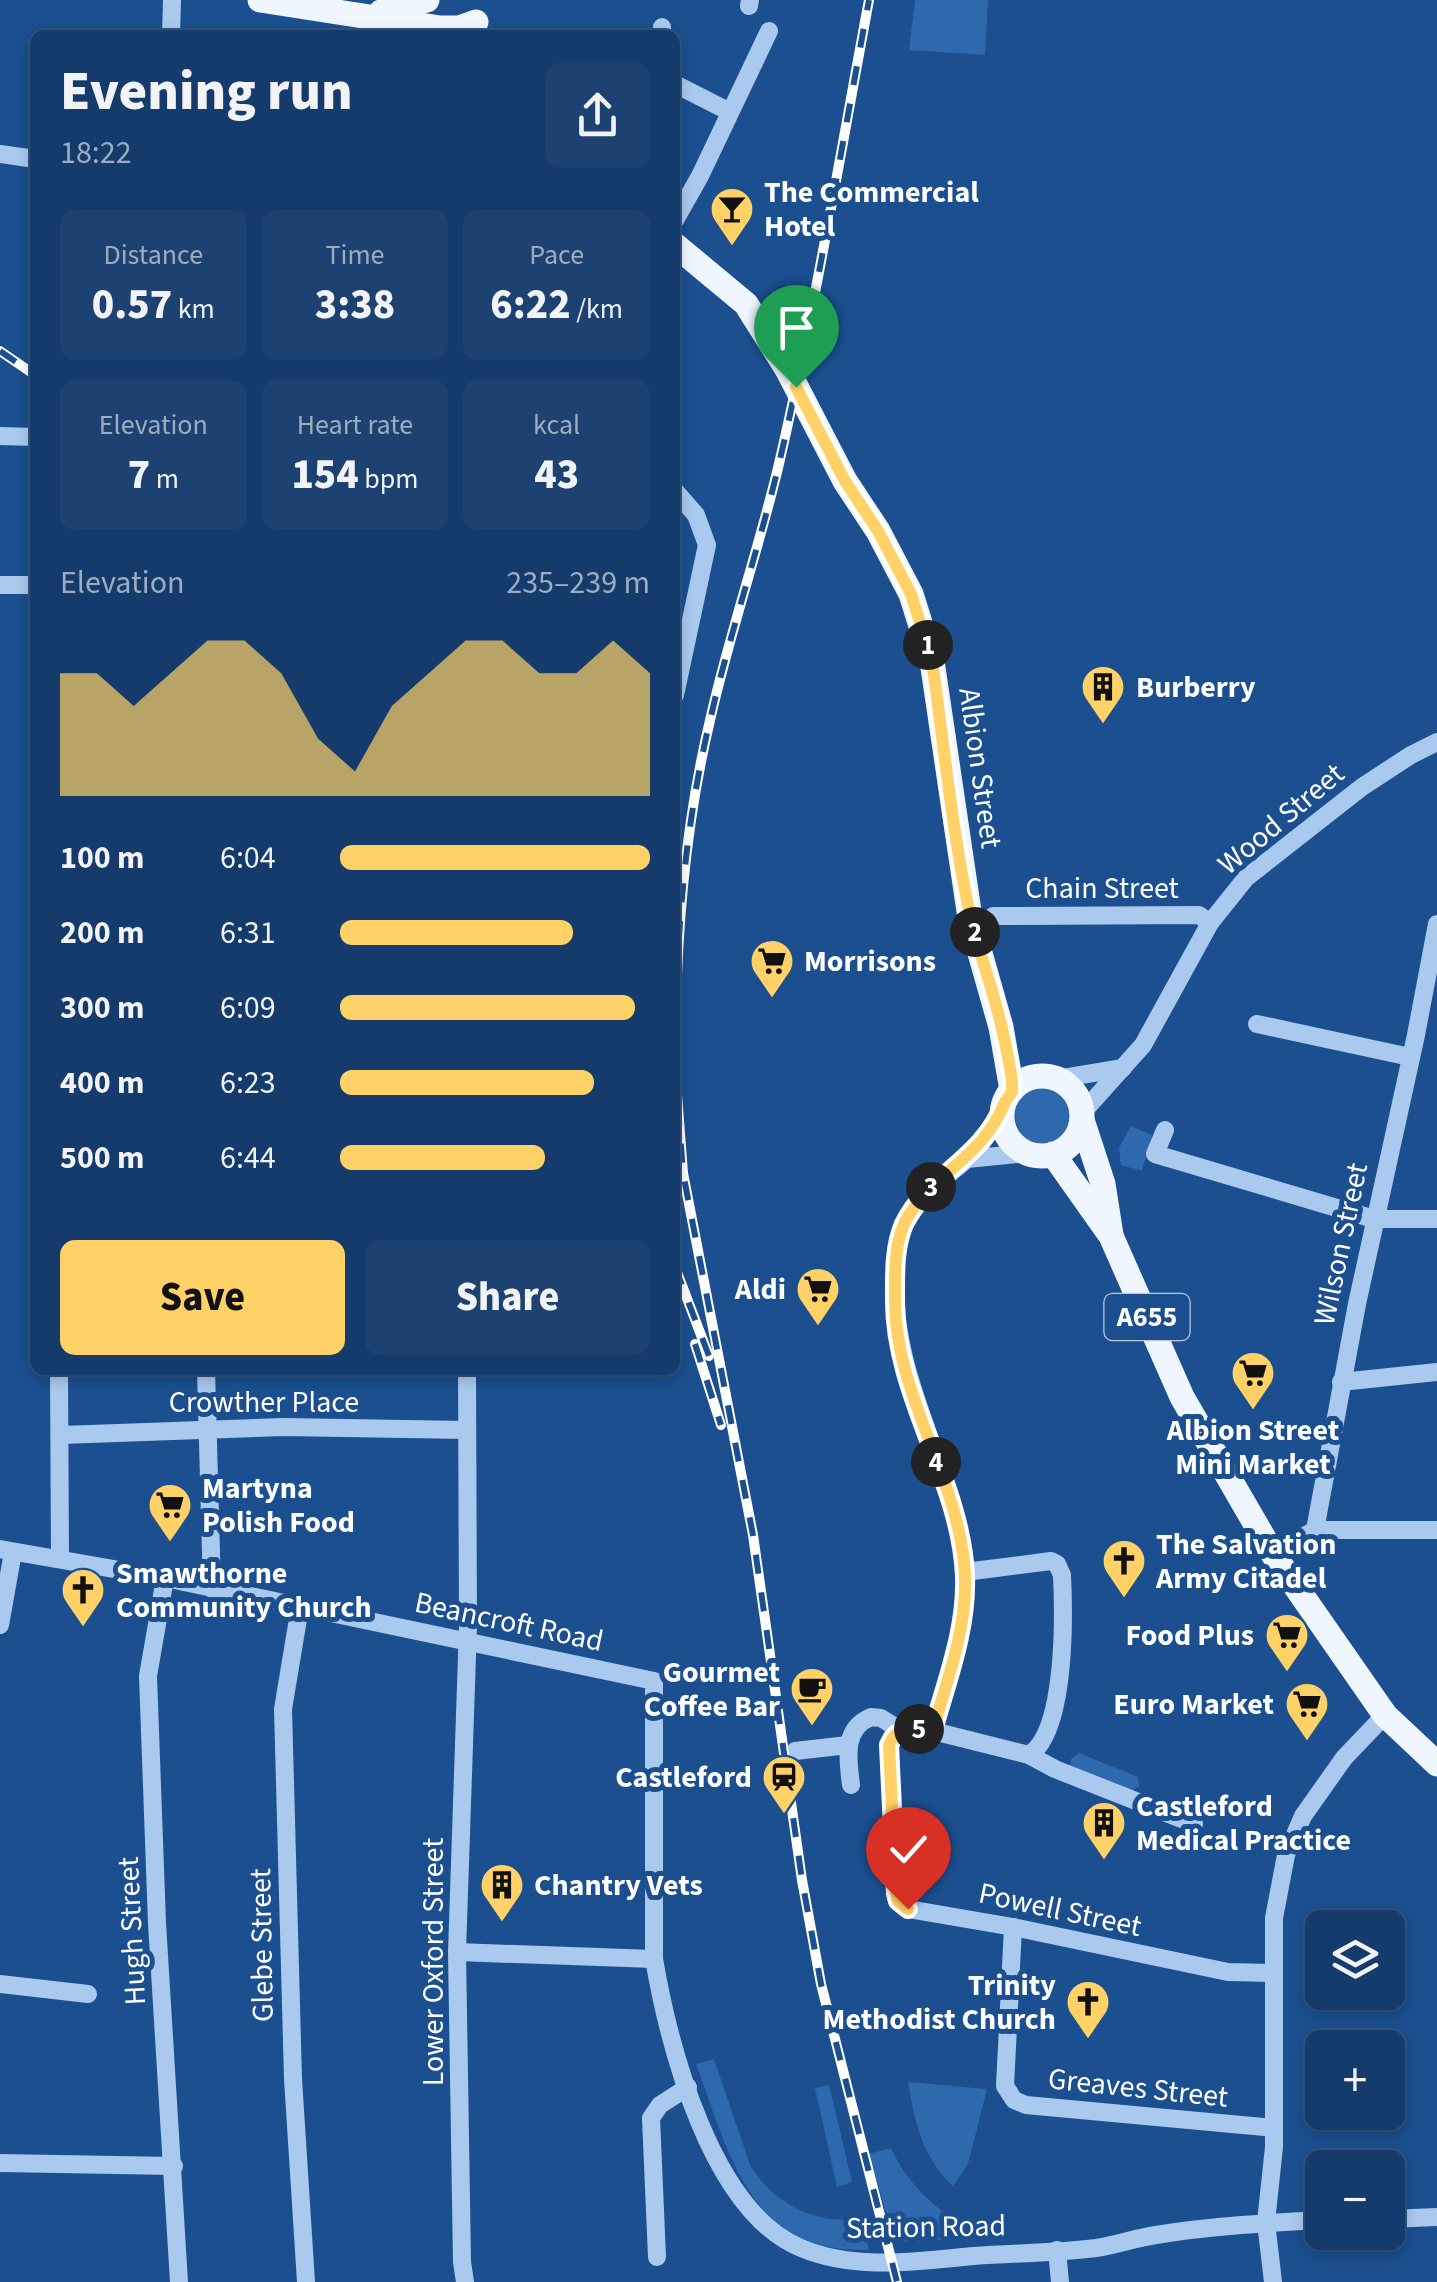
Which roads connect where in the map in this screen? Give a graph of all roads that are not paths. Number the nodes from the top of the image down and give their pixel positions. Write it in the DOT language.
graph roads {
  1 [pos="172,0"];
  2 [pos="260,0"];
  3 [pos="427,0"];
  4 [pos="362,15"];
  5 [pos="474,19"];
  6 [pos="171,30"];
  7 [pos="769,31"];
  8 [pos="680,86"];
  9 [pos="730,112"];
  10 [pos="0,154"];
  11 [pos="30,158"];
  12 [pos="680,210"];
  13 [pos="680,249"];
  14 [pos="0,436"];
  15 [pos="30,437"];
  16 [pos="680,497"];
  17 [pos="0,585"];
  18 [pos="30,585"];
  19 [pos="680,648"];
  20 [pos="1437,742"];
  21 [pos="992,916"];
  22 [pos="1210,923"];
  23 [pos="1437,924"];
  24 [pos="1257,1024"];
  25 [pos="1002,1027"];
  26 [pos="1416,1035"];
  27 [pos="1437,1036"];
  28 [pos="1410,1057"];
  29 [pos="1124,1068"];
  30 [pos="1052,1078"];
  31 [pos="1007,1100"];
  32 [pos="1082,1116"];
  33 [pos="1165,1130"];
  34 [pos="1040,1154"];
  35 [pos="967,1159"];
  36 [pos="1437,1218"];
  37 [pos="1374,1219"];
  38 [pos="1112,1236"];
  39 [pos="1437,1372"];
  40 [pos="59,1375"];
  41 [pos="206,1375"];
  42 [pos="467,1375"];
  43 [pos="1341,1382"];
  44 [pos="208,1428"];
  45 [pos="467,1430"];
  46 [pos="62,1435"];
  47 [pos="1315,1530"];
  48 [pos="1437,1530"];
  49 [pos="6,1551"];
  50 [pos="1273,1554"];
  51 [pos="60,1559"];
  52 [pos="965,1572"];
  53 [pos="164,1578"];
  54 [pos="212,1589"];
  55 [pos="300,1607"];
  56 [pos="0,1624"];
  57 [pos="468,1642"];
  58 [pos="654,1681"];
  59 [pos="1385,1715"];
  60 [pos="902,1729"];
  61 [pos="933,1730"];
  62 [pos="848,1745"];
  63 [pos="794,1752"];
  64 [pos="1029,1755"];
  65 [pos="1437,1764"];
  66 [pos="851,1785"];
  67 [pos="1194,1824"];
  68 [pos="1013,1926"];
  69 [pos="457,1952"];
  70 [pos="654,1959"];
  71 [pos="1274,1974"];
  72 [pos="0,1984"];
  73 [pos="88,1994"];
  74 [pos="688,2087"];
  75 [pos="1274,2128"];
  76 [pos="0,2164"];
  77 [pos="174,2166"];
  78 [pos="1437,2217"];
  79 [pos="1405,2218"];
  80 [pos="1305,2221"];
  81 [pos="1266,2222"];
  82 [pos="1057,2250"];
  83 [pos="657,2257"];
  84 [pos="179,2282"];
  85 [pos="306,2282"];
  86 [pos="465,2282"];
  87 [pos="1060,2282"];
  88 [pos="1273,2282"];
  1 -- 6 [label="street"];
  2 -- 4 [label="main road"];
  3 -- 4 [label="main road"];
  4 -- 5 [label="main road"];
  7 -- 9 [label="street"];
  8 -- 9 [label="street"];
  9 -- 12 [label="street"];
  10 -- 11 [label="street"];
  13 -- 25 [label="main road, Albion Street"];
  14 -- 15 [label="street"];
  16 -- 19 [label="street"];
  17 -- 18 [label="street"];
  20 -- 22 [label="street, Wood Street"];
  21 -- 22 [label="street, Chain Street"];
  22 -- 29 [label="street, Wood Street"];
  23 -- 26 [label="street, Wilson Street"];
  24 -- 28 [label="street"];
  25 -- 30 [label="main road"];
  25 -- 31 [label="main road, Albion Street"];
  26 -- 27 [label="street"];
  26 -- 28 [label="street, Wilson Street"];
  28 -- 37 [label="street, Wilson Street"];
  29 -- 30 [label="street"];
  29 -- 32 [label="street, Wood Street"];
  30 -- 31 [label="main road"];
  30 -- 32 [label="main road"];
  31 -- 34 [label="main road"];
  31 -- 35 [label="street"];
  32 -- 34 [label="main road"];
  32 -- 38 [label="main road, A655"];
  33 -- 37 [label="street"];
  34 -- 35 [label="street"];
  34 -- 38 [label="main road, A655"];
  35 -- 52 [label="street"];
  36 -- 37 [label="street"];
  37 -- 43 [label="street, Wilson Street"];
  38 -- 50 [label="main road, A655"];
  39 -- 43 [label="street"];
  40 -- 46 [label="street"];
  41 -- 44 [label="street"];
  42 -- 45 [label="street, Lower Oxford Street"];
  43 -- 47 [label="street, Wilson Street"];
  44 -- 45 [label="street, Crowther Place"];
  44 -- 46 [label="street, Crowther Place"];
  44 -- 54 [label="street"];
  45 -- 57 [label="street, Lower Oxford Street"];
  46 -- 51 [label="street"];
  47 -- 48 [label="street"];
  47 -- 50 [label="street"];
  49 -- 51 [label="street, Beancroft Road"];
  49 -- 56 [label="street"];
  50 -- 59 [label="main road, A655"];
  51 -- 53 [label="street, Beancroft Road"];
  52 -- 61 [label="street"];
  52 -- 64 [label="street"];
  53 -- 54 [label="street, Beancroft Road"];
  53 -- 77 [label="street, Hugh Street"];
  54 -- 55 [label="street, Beancroft Road"];
  55 -- 57 [label="street, Beancroft Road"];
  55 -- 85 [label="street, Glebe Street"];
  57 -- 58 [label="street, Beancroft Road"];
  57 -- 69 [label="street, Lower Oxford Street"];
  58 -- 70 [label="street, Station Road"];
  59 -- 65 [label="main road, A655"];
  59 -- 71 [label="street"];
  60 -- 61 [label="street"];
  60 -- 62 [label="street"];
  60 -- 68 [label="street, Powell Street"];
  61 -- 64 [label="street"];
  62 -- 63 [label="street"];
  62 -- 66 [label="street"];
  64 -- 67 [label="street"];
  68 -- 71 [label="street, Powell Street"];
  68 -- 75 [label="street, Greaves Street"];
  69 -- 70 [label="street"];
  69 -- 86 [label="street, Lower Oxford Street"];
  70 -- 74 [label="street, Station Road"];
  71 -- 75 [label="street"];
  72 -- 73 [label="street"];
  74 -- 82 [label="street, Station Road"];
  74 -- 83 [label="street"];
  75 -- 81 [label="street"];
  76 -- 77 [label="street"];
  77 -- 84 [label="street, Hugh Street"];
  78 -- 79 [label="street"];
  80 -- 81 [label="street, Station Road"];
  81 -- 82 [label="street, Station Road"];
  81 -- 88 [label="street"];
  82 -- 87 [label="street"];
}
